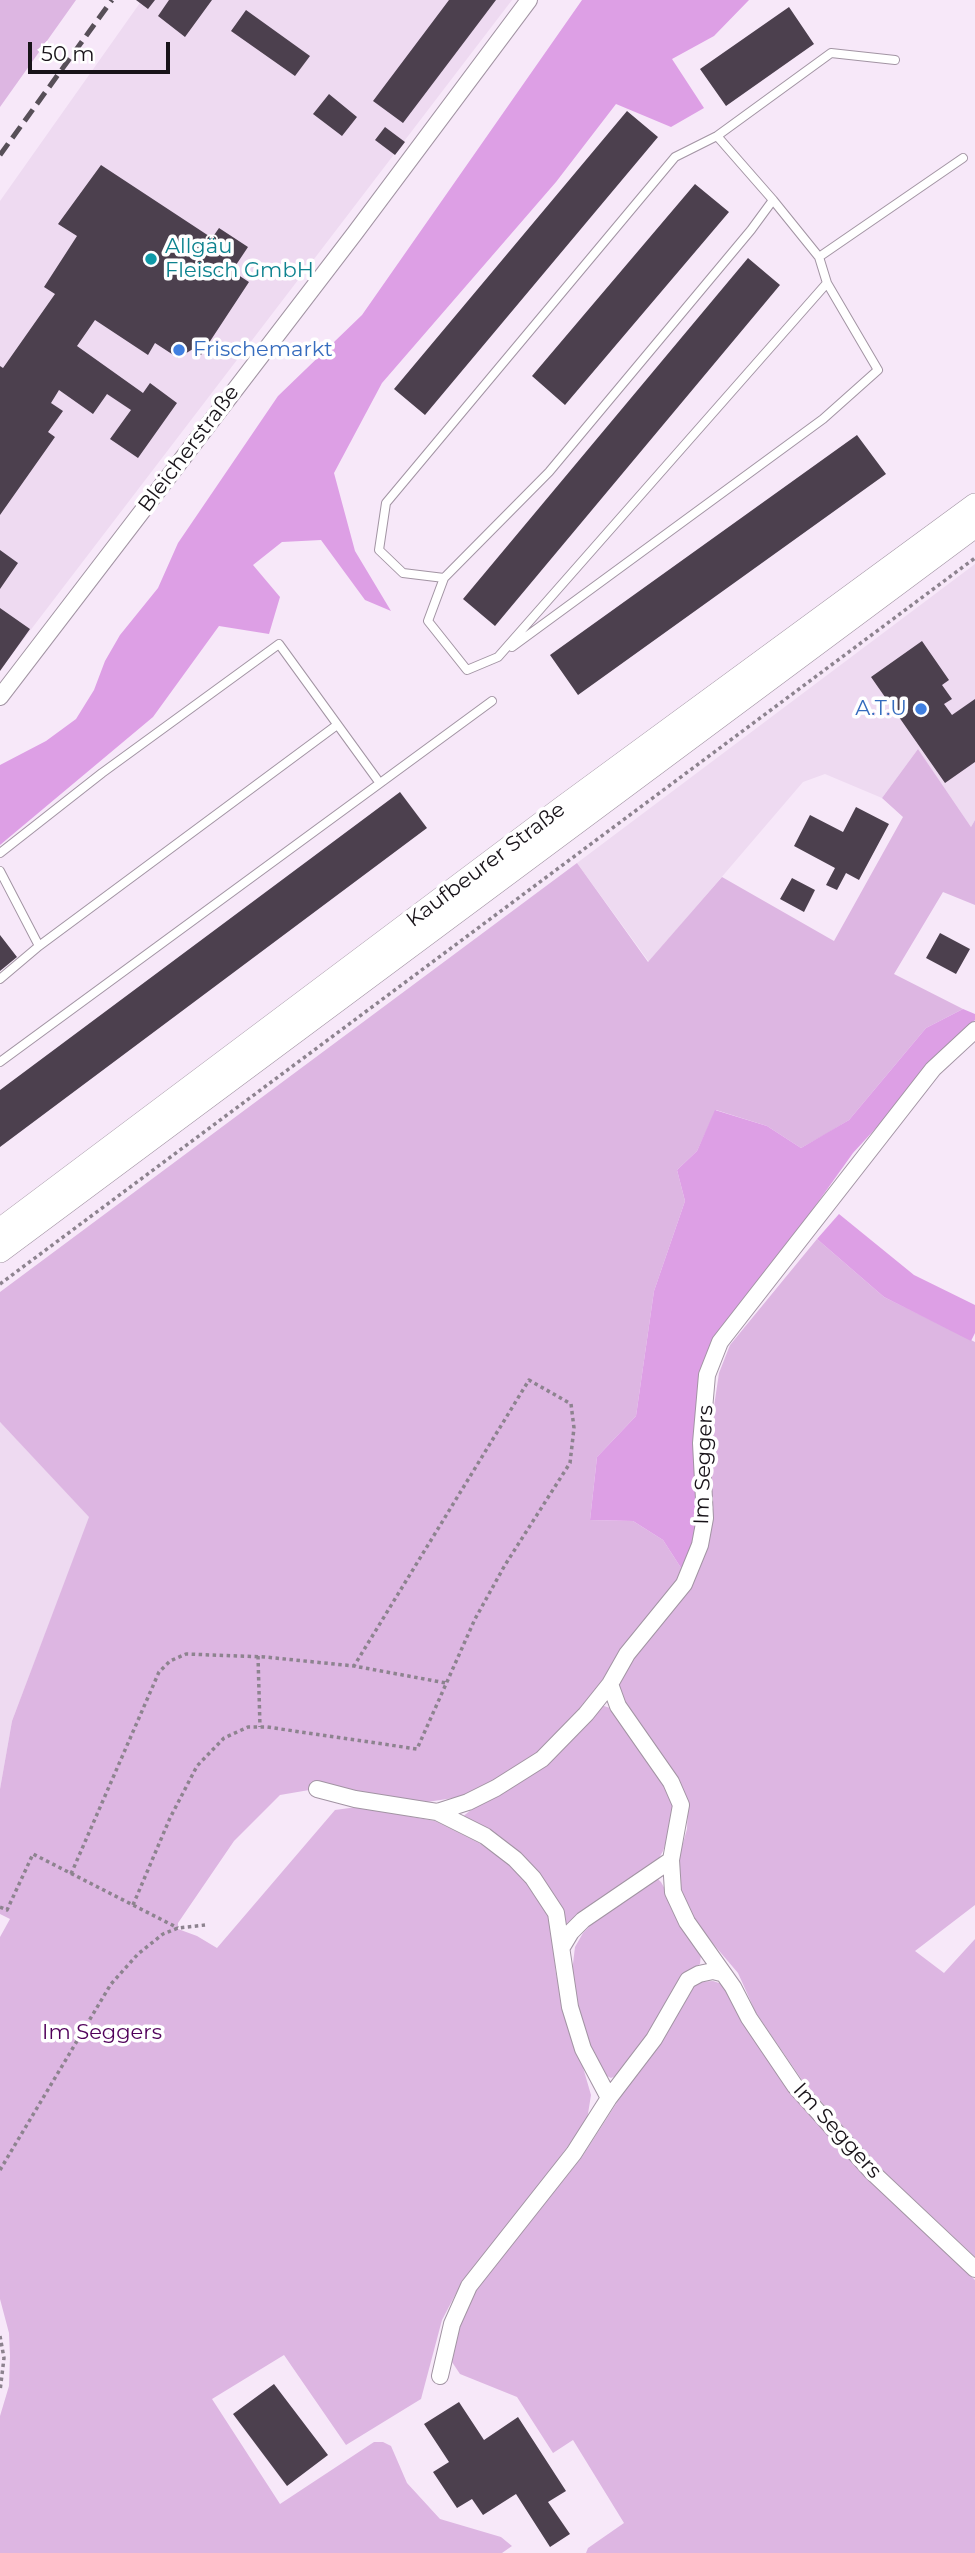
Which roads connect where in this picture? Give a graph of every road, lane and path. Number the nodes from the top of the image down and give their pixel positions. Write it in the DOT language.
graph roads {
  1 [pos="529,0"];
  2 [pos="895,60"];
  3 [pos="717,136"];
  4 [pos="963,158"];
  5 [pos="773,200"];
  6 [pos="819,257"];
  7 [pos="827,283"];
  8 [pos="975,505"];
  9 [pos="975,526"];
  10 [pos="975,558"];
  11 [pos="444,578"];
  12 [pos="498,657"];
  13 [pos="0,697"];
  14 [pos="492,701"];
  15 [pos="337,724"];
  16 [pos="379,782"];
  17 [pos="0,853"];
  18 [pos="0,871"];
  19 [pos="39,946"];
  20 [pos="0,979"];
  21 [pos="975,1030"];
  22 [pos="0,1062"];
  23 [pos="2,1224"];
  24 [pos="0,1251"];
  25 [pos="0,1284"];
  26 [pos="258,1656"];
  27 [pos="354,1665"];
  28 [pos="446,1683"];
  29 [pos="610,1685"];
  30 [pos="260,1727"];
  31 [pos="317,1789"];
  32 [pos="437,1812"];
  33 [pos="671,1860"];
  34 [pos="71,1874"];
  35 [pos="133,1905"];
  36 [pos="0,1907"];
  37 [pos="205,1925"];
  38 [pos="178,1928"];
  39 [pos="562,1947"];
  40 [pos="722,1973"];
  41 [pos="609,2098"];
  42 [pos="0,2170"];
  43 [pos="975,2269"];
  44 [pos="0,2336"];
  45 [pos="440,2376"];
  46 [pos="0,2390"];
  1 -- 13 [label="street, Bleicherstraße"];
  2 -- 3 [label="lane"];
  3 -- 5 [label="lane"];
  3 -- 11 [label="lane"];
  4 -- 6 [label="lane"];
  5 -- 6 [label="lane"];
  5 -- 11 [label="lane"];
  6 -- 7 [label="lane"];
  7 -- 12 [label="lane"];
  7 -- 12 [label="lane"];
  8 -- 23 [label="main road, Kaufbeurer Straße"];
  9 -- 24 [label="main road, Kaufbeurer Straße"];
  10 -- 25 [label="path"];
  11 -- 12 [label="lane"];
  14 -- 16 [label="lane"];
  15 -- 16 [label="lane"];
  15 -- 17 [label="lane"];
  15 -- 19 [label="lane"];
  16 -- 22 [label="lane"];
  18 -- 19 [label="lane"];
  19 -- 20 [label="lane"];
  21 -- 29 [label="street, Im Seggers"];
  26 -- 27 [label="path"];
  26 -- 30 [label="path"];
  26 -- 34 [label="path"];
  27 -- 28 [label="path"];
  27 -- 28 [label="path"];
  28 -- 30 [label="path"];
  29 -- 32 [label="street"];
  29 -- 33 [label="street, Im Seggers"];
  30 -- 35 [label="path"];
  31 -- 32 [label="street"];
  32 -- 39 [label="street"];
  33 -- 39 [label="street"];
  33 -- 40 [label="street, Im Seggers"];
  34 -- 35 [label="path"];
  34 -- 36 [label="path"];
  35 -- 38 [label="path"];
  37 -- 38 [label="path"];
  38 -- 42 [label="path"];
  39 -- 41 [label="street"];
  40 -- 41 [label="street"];
  40 -- 43 [label="street, Im Seggers"];
  41 -- 45 [label="street"];
  44 -- 46 [label="path"];
}
